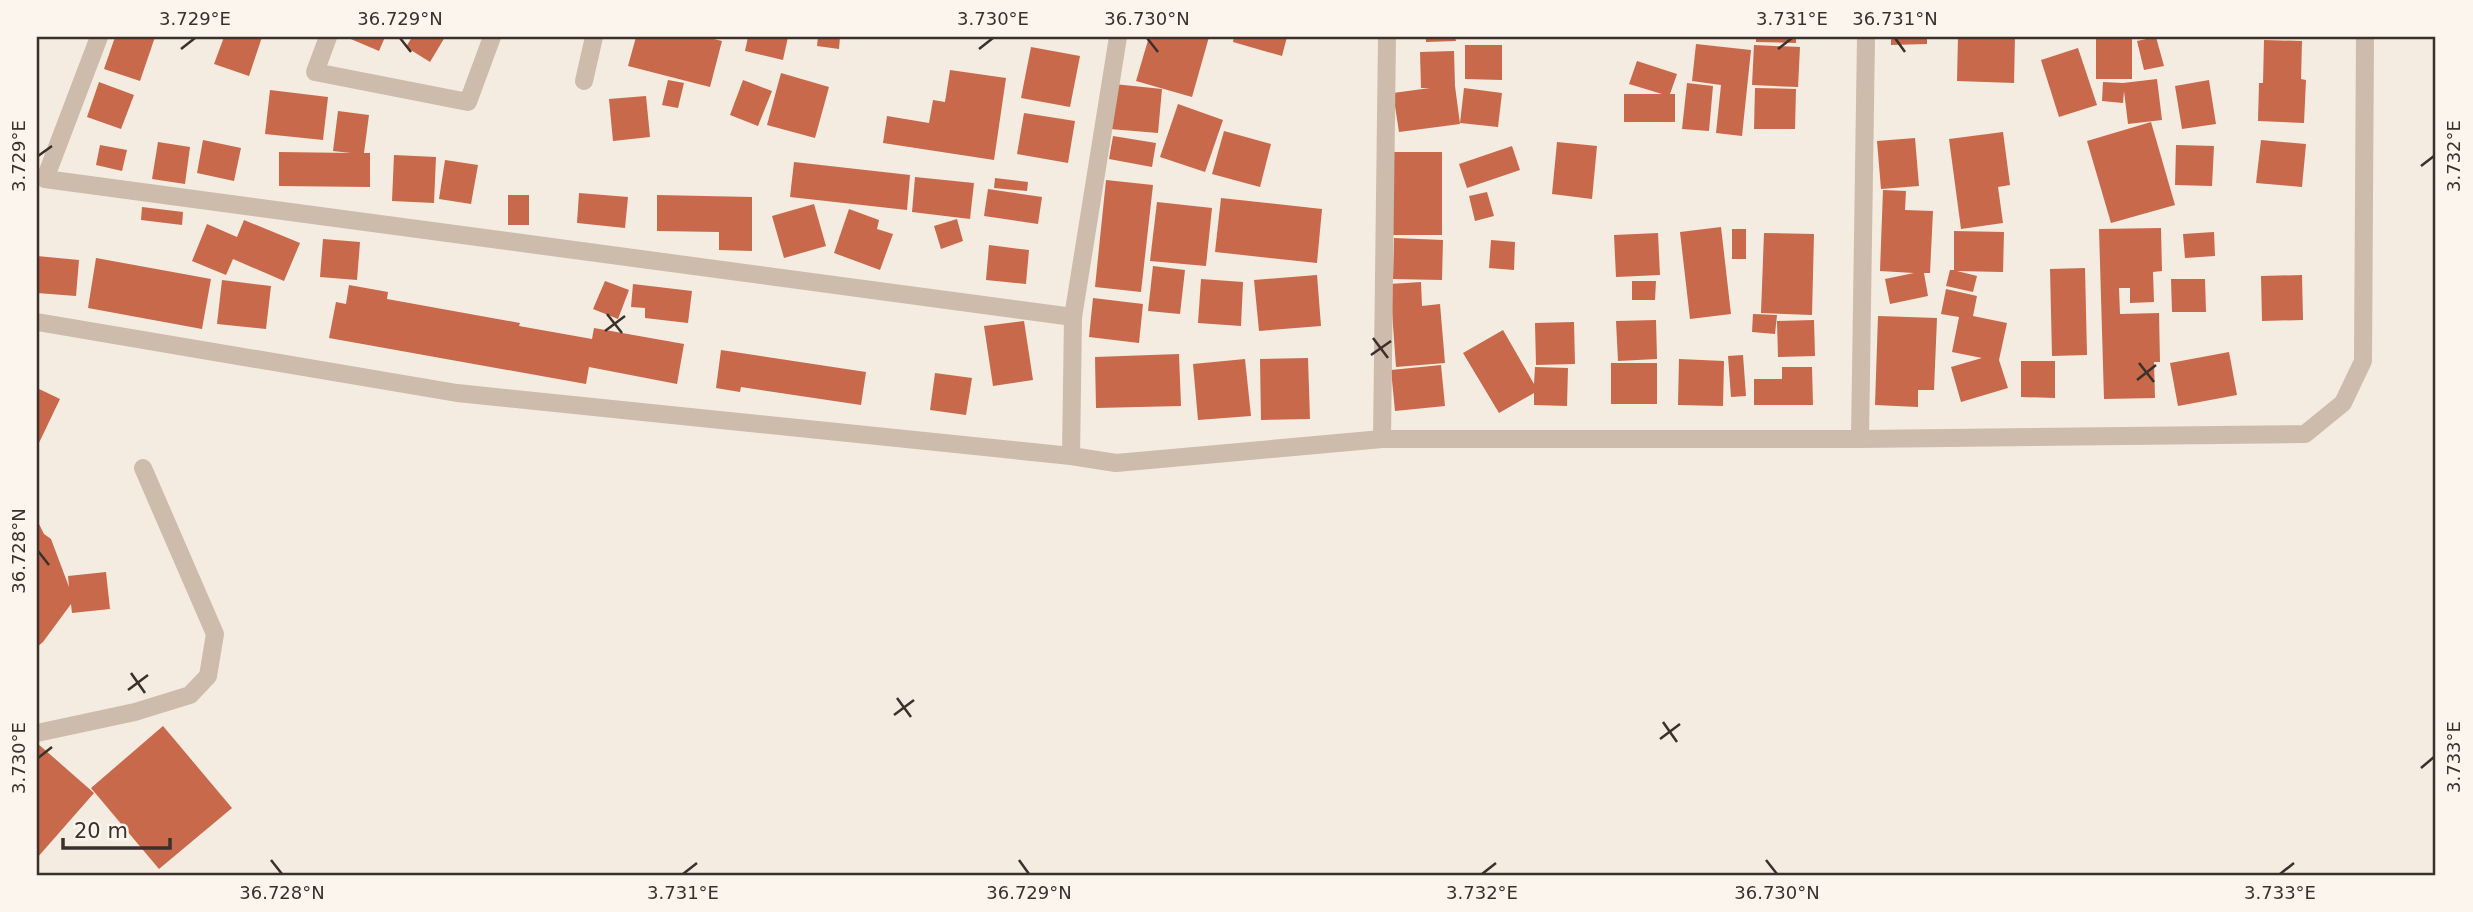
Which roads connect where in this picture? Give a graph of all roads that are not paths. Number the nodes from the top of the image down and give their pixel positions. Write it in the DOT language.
graph roads {
  1 [pos="99,37"];
  2 [pos="328,37"];
  3 [pos="492,37"];
  4 [pos="594,37"];
  5 [pos="1118,37"];
  6 [pos="1387,37"];
  7 [pos="1866,37"];
  8 [pos="2365,37"];
  9 [pos="584,81"];
  10 [pos="1073,317"];
  11 [pos="37,322"];
  12 [pos="1382,439"];
  13 [pos="1860,439"];
  14 [pos="1070,456"];
  15 [pos="143,468"];
  16 [pos="37,733"];
  1 -- 10 [label="street"];
  2 -- 3 [label="street"];
  4 -- 9 [label="street"];
  5 -- 10 [label="street"];
  6 -- 12 [label="street"];
  7 -- 13 [label="street"];
  8 -- 13 [label="street"];
  10 -- 14 [label="street"];
  11 -- 14 [label="street"];
  12 -- 13 [label="street"];
  12 -- 14 [label="street"];
  15 -- 16 [label="street"];
}
